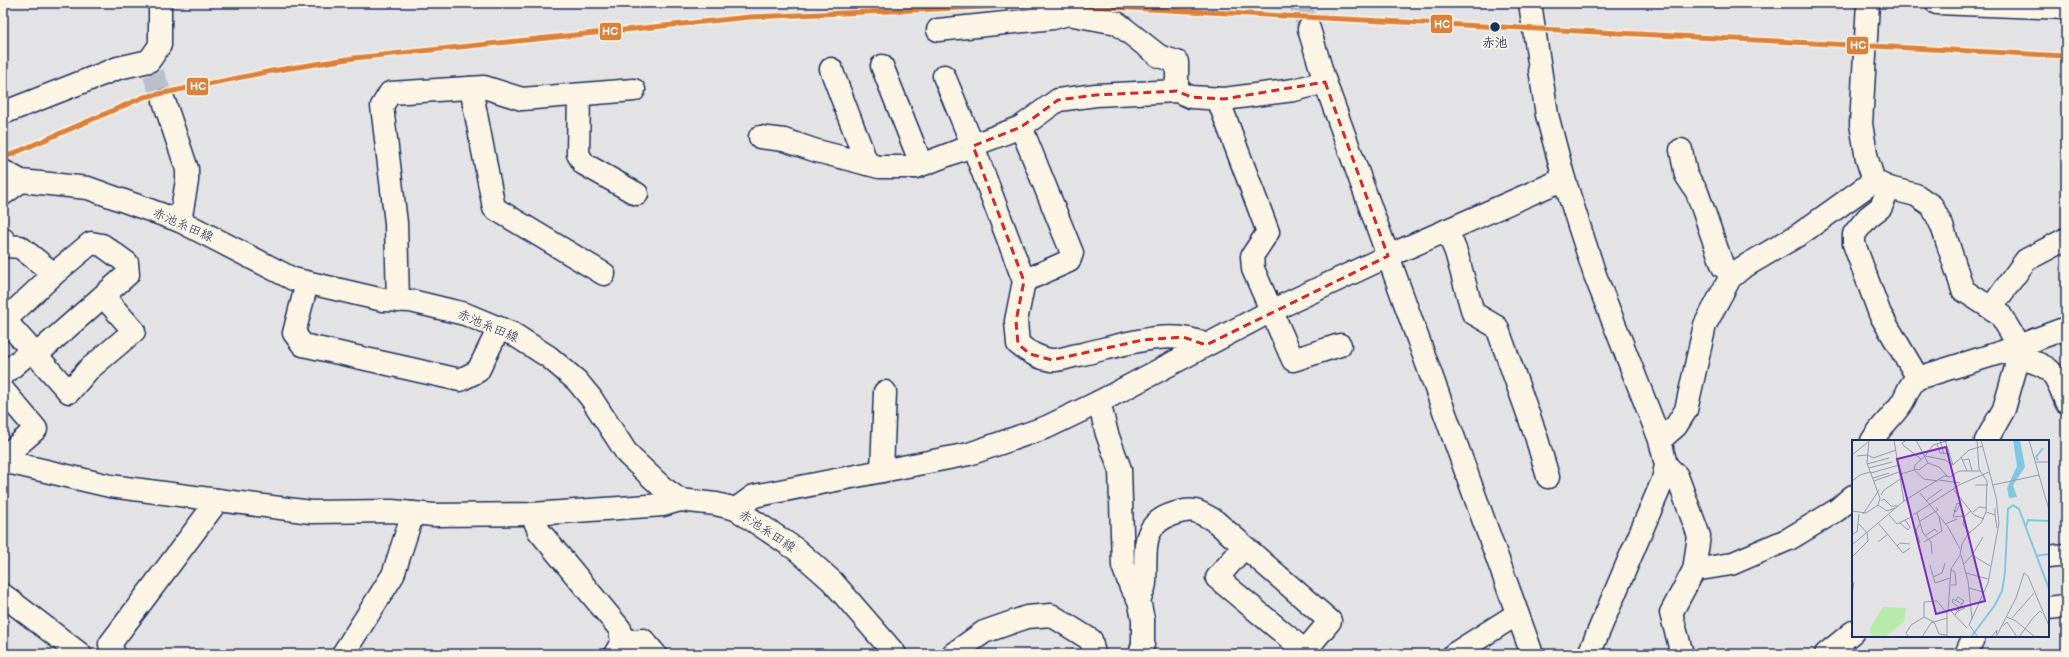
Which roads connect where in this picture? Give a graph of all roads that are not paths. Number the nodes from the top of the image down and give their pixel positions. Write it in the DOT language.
graph roads {
  1 [pos="160,3"];
  2 [pos="1530,3"];
  3 [pos="1937,3"];
  4 [pos="1982,4"];
  5 [pos="1868,6"];
  6 [pos="2066,8"];
  7 [pos="1309,29"];
  8 [pos="938,30"];
  9 [pos="882,66"];
  10 [pos="831,69"];
  11 [pos="944,76"];
  12 [pos="1326,82"];
  13 [pos="471,88"];
  14 [pos="634,90"];
  15 [pos="1177,91"];
  16 [pos="579,95"];
  17 [pos="1218,99"];
  18 [pos="164,101"];
  19 [pos="3,113"];
  20 [pos="1021,127"];
  21 [pos="760,137"];
  22 [pos="973,146"];
  23 [pos="1681,150"];
  24 [pos="867,164"];
  25 [pos="916,167"];
  26 [pos="12,176"];
  27 [pos="1564,179"];
  28 [pos="1881,185"];
  29 [pos="3,194"];
  30 [pos="637,194"];
  31 [pos="180,221"];
  32 [pos="1447,230"];
  33 [pos="2066,239"];
  34 [pos="5,247"];
  35 [pos="1388,256"];
  36 [pos="54,274"];
  37 [pos="604,274"];
  38 [pos="1734,274"];
  39 [pos="1024,281"];
  40 [pos="307,283"];
  41 [pos="104,296"];
  42 [pos="398,301"];
  43 [pos="1992,308"];
  44 [pos="1272,311"];
  45 [pos="4,319"];
  46 [pos="499,328"];
  47 [pos="2066,328"];
  48 [pos="1206,345"];
  49 [pos="1340,345"];
  50 [pos="2015,352"];
  51 [pos="34,353"];
  52 [pos="3,375"];
  53 [pos="1918,378"];
  54 [pos="3,390"];
  55 [pos="885,392"];
  56 [pos="1099,402"];
  57 [pos="2066,402"];
  58 [pos="1660,440"];
  59 [pos="1873,440"];
  60 [pos="1987,440"];
  61 [pos="7,462"];
  62 [pos="1666,465"];
  63 [pos="882,471"];
  64 [pos="1548,477"];
  65 [pos="218,500"];
  66 [pos="680,500"];
  67 [pos="1850,502"];
  68 [pos="736,509"];
  69 [pos="413,513"];
  70 [pos="532,514"];
  71 [pos="1244,547"];
  72 [pos="2066,555"];
  73 [pos="2049,557"];
  74 [pos="1694,570"];
  75 [pos="3,595"];
  76 [pos="1139,600"];
  77 [pos="2066,606"];
  78 [pos="2049,608"];
  79 [pos="1517,614"];
  80 [pos="1852,633"];
  81 [pos="1974,637"];
  82 [pos="619,648"];
  83 [pos="80,654"];
  84 [pos="114,654"];
  85 [pos="343,654"];
  86 [pos="655,654"];
  87 [pos="895,654"];
  88 [pos="953,654"];
  89 [pos="1094,654"];
  90 [pos="1140,654"];
  91 [pos="1454,654"];
  92 [pos="1532,654"];
  93 [pos="1589,654"];
  94 [pos="1682,654"];
  95 [pos="1826,654"];
  96 [pos="1966,654"];
  1 -- 19 [label="street"];
  2 -- 27 [label="street"];
  3 -- 4 [label="street"];
  4 -- 6 [label="street"];
  5 -- 28 [label="street"];
  7 -- 12 [label="street"];
  8 -- 15 [label="street"];
  9 -- 25 [label="street"];
  10 -- 24 [label="street"];
  11 -- 22 [label="street"];
  12 -- 17 [label="street"];
  12 -- 35 [label="street"];
  13 -- 16 [label="street"];
  13 -- 37 [label="street"];
  13 -- 42 [label="street"];
  14 -- 16 [label="street"];
  15 -- 17 [label="street"];
  15 -- 20 [label="street"];
  16 -- 30 [label="street"];
  17 -- 44 [label="street"];
  18 -- 31 [label="street"];
  20 -- 22 [label="street"];
  20 -- 39 [label="street"];
  21 -- 24 [label="street"];
  22 -- 25 [label="street"];
  22 -- 39 [label="street"];
  23 -- 38 [label="street"];
  24 -- 25 [label="street"];
  26 -- 29 [label="street"];
  26 -- 31 [label="street, 赤池糸田線"];
  27 -- 32 [label="street"];
  27 -- 58 [label="street"];
  28 -- 38 [label="street"];
  28 -- 43 [label="street"];
  28 -- 53 [label="street"];
  31 -- 40 [label="street, 赤池糸田線"];
  32 -- 35 [label="street"];
  32 -- 64 [label="street"];
  33 -- 43 [label="street"];
  34 -- 36 [label="street"];
  35 -- 44 [label="street"];
  35 -- 79 [label="street"];
  36 -- 41 [label="street"];
  36 -- 45 [label="street"];
  38 -- 58 [label="street"];
  39 -- 48 [label="street"];
  40 -- 42 [label="street, 赤池糸田線"];
  40 -- 46 [label="street"];
  41 -- 51 [label="street"];
  41 -- 51 [label="street"];
  42 -- 46 [label="street, 赤池糸田線"];
  43 -- 50 [label="street"];
  44 -- 48 [label="street"];
  44 -- 49 [label="street"];
  45 -- 51 [label="street"];
  46 -- 66 [label="street, 赤池糸田線"];
  47 -- 50 [label="street"];
  48 -- 56 [label="street"];
  50 -- 53 [label="street"];
  50 -- 57 [label="street"];
  50 -- 60 [label="street"];
  51 -- 52 [label="street"];
  53 -- 59 [label="street"];
  54 -- 61 [label="street"];
  55 -- 63 [label="street"];
  56 -- 63 [label="street"];
  56 -- 76 [label="street"];
  58 -- 62 [label="street"];
  61 -- 65 [label="street"];
  62 -- 74 [label="street"];
  62 -- 93 [label="street"];
  63 -- 68 [label="street"];
  65 -- 69 [label="street"];
  65 -- 84 [label="street"];
  66 -- 68 [label="street, 赤池糸田線"];
  66 -- 70 [label="street"];
  67 -- 74 [label="street"];
  68 -- 87 [label="street, 赤池糸田線"];
  69 -- 70 [label="street"];
  69 -- 85 [label="street"];
  70 -- 82 [label="street"];
  71 -- 71 [label="street"];
  71 -- 76 [label="street"];
  72 -- 73 [label="street"];
  74 -- 94 [label="street"];
  75 -- 83 [label="street"];
  76 -- 90 [label="street"];
  77 -- 78 [label="street"];
  79 -- 91 [label="street"];
  79 -- 92 [label="street"];
  80 -- 95 [label="street"];
  81 -- 96 [label="street"];
  82 -- 86 [label="street"];
  88 -- 89 [label="street"];
}
